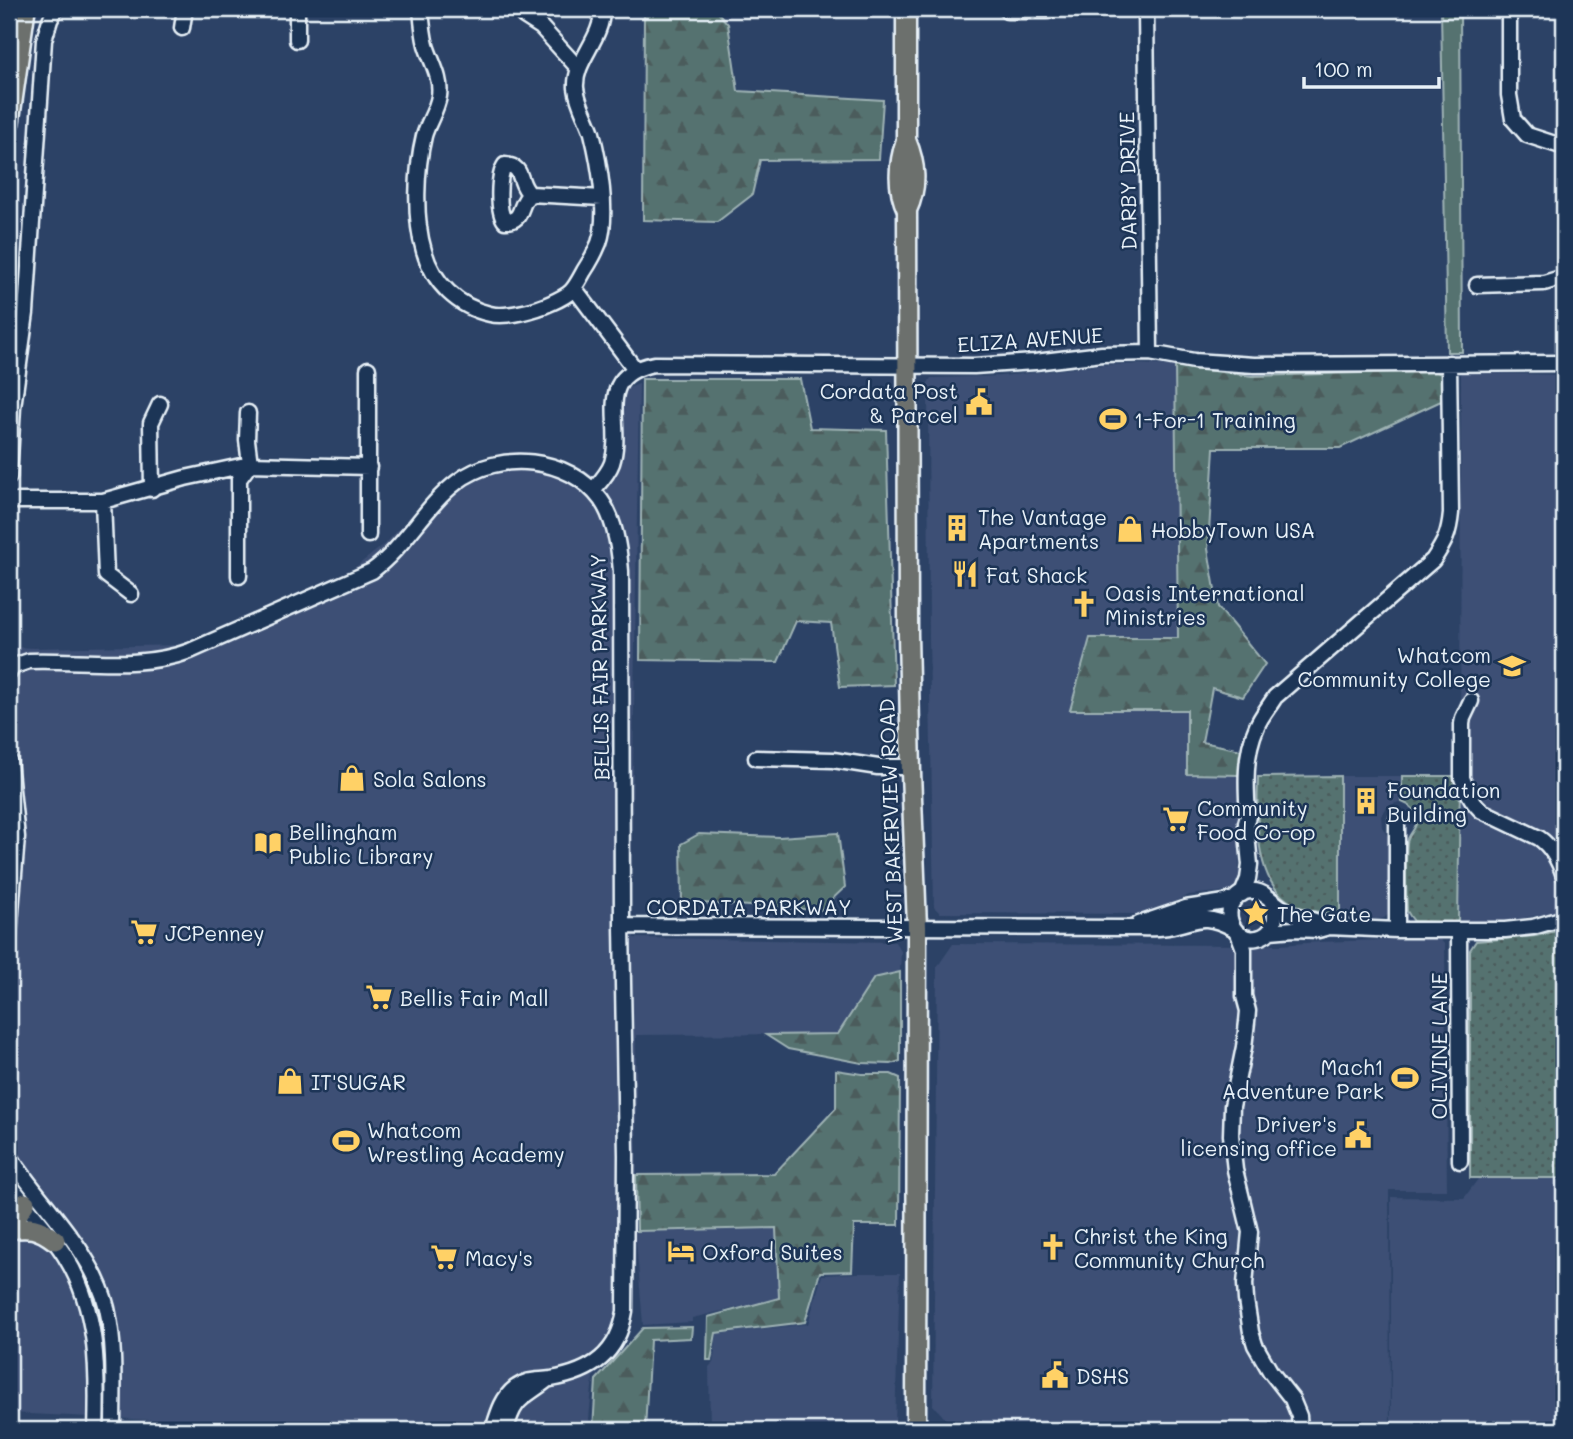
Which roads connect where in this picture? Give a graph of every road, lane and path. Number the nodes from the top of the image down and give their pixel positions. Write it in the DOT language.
graph roads {
  1 [pos="25,9"];
  2 [pos="56,9"];
  3 [pos="185,9"];
  4 [pos="297,9"];
  5 [pos="421,9"];
  6 [pos="517,9"];
  7 [pos="602,9"];
  8 [pos="906,9"];
  9 [pos="1048,9"];
  10 [pos="1146,9"];
  11 [pos="1509,9"];
  12 [pos="1007,10"];
  13 [pos="182,28"];
  14 [pos="297,40"];
  15 [pos="579,69"];
  16 [pos="9,122"];
  17 [pos="1564,147"];
  18 [pos="530,194"];
  19 [pos="602,198"];
  20 [pos="1564,277"];
  21 [pos="1477,285"];
  22 [pos="575,289"];
  23 [pos="1150,353"];
  24 [pos="1449,363"];
  25 [pos="1564,363"];
  26 [pos="907,365"];
  27 [pos="368,369"];
  28 [pos="635,369"];
  29 [pos="160,404"];
  30 [pos="248,413"];
  31 [pos="250,464"];
  32 [pos="369,467"];
  33 [pos="9,477"];
  34 [pos="152,488"];
  35 [pos="593,490"];
  36 [pos="9,501"];
  37 [pos="103,501"];
  38 [pos="368,535"];
  39 [pos="239,576"];
  40 [pos="131,593"];
  41 [pos="9,673"];
  42 [pos="1471,701"];
  43 [pos="756,758"];
  44 [pos="9,761"];
  45 [pos="911,767"];
  46 [pos="1248,816"];
  47 [pos="1397,819"];
  48 [pos="1564,876"];
  49 [pos="1239,896"];
  50 [pos="1266,896"];
  51 [pos="1564,918"];
  52 [pos="622,926"];
  53 [pos="917,927"];
  54 [pos="1329,927"];
  55 [pos="1128,928"];
  56 [pos="1397,930"];
  57 [pos="1235,931"];
  58 [pos="1459,931"];
  59 [pos="1265,934"];
  60 [pos="9,936"];
  61 [pos="1248,1011"];
  62 [pos="9,1155"];
  63 [pos="1460,1161"];
  64 [pos="23,1191"];
  65 [pos="9,1228"];
  66 [pos="54,1240"];
  67 [pos="548,1380"];
  68 [pos="96,1430"];
  69 [pos="113,1430"];
  70 [pos="493,1430"];
  71 [pos="506,1430"];
  72 [pos="916,1430"];
  73 [pos="1300,1430"];
  1 -- 16 [label="highway"];
  2 -- 33 [label="street"];
  3 -- 13 [label="street"];
  4 -- 14 [label="street"];
  5 -- 22 [label="street"];
  6 -- 15 [label="street"];
  7 -- 15 [label="street"];
  8 -- 26 [label="main road, WEST BAKERVIEW ROAD"];
  9 -- 12 [label="street"];
  10 -- 23 [label="street, DARBY DRIVE"];
  11 -- 17 [label="street"];
  15 -- 19 [label="street"];
  18 -- 19 [label="street"];
  19 -- 22 [label="street"];
  20 -- 21 [label="street"];
  22 -- 28 [label="street"];
  23 -- 24 [label="street, ELIZA AVENUE"];
  23 -- 26 [label="street, ELIZA AVENUE"];
  24 -- 25 [label="street, ELIZA AVENUE"];
  24 -- 46 [label="street"];
  26 -- 28 [label="street, ELIZA AVENUE"];
  26 -- 45 [label="main road, WEST BAKERVIEW ROAD"];
  27 -- 32 [label="street"];
  28 -- 35 [label="street"];
  29 -- 34 [label="street"];
  30 -- 31 [label="street"];
  31 -- 32 [label="street"];
  31 -- 34 [label="street"];
  31 -- 39 [label="street"];
  32 -- 38 [label="street"];
  34 -- 37 [label="street"];
  35 -- 41 [label="street, BELLIS FAIR PARKWAY"];
  35 -- 52 [label="street, BELLIS FAIR PARKWAY"];
  36 -- 37 [label="street"];
  37 -- 40 [label="street"];
  42 -- 48 [label="street"];
  43 -- 45 [label="street"];
  44 -- 60 [label="street"];
  45 -- 53 [label="main road, WEST BAKERVIEW ROAD"];
  46 -- 49 [label="street"];
  46 -- 50 [label="street"];
  47 -- 56 [label="street"];
  49 -- 50 [label="street"];
  49 -- 55 [label="street, CORDATA PARKWAY"];
  49 -- 57 [label="street"];
  50 -- 54 [label="street"];
  50 -- 59 [label="street"];
  51 -- 58 [label="street"];
  52 -- 53 [label="street, CORDATA PARKWAY"];
  52 -- 67 [label="street, BELLIS FAIR PARKWAY"];
  53 -- 55 [label="street, CORDATA PARKWAY"];
  53 -- 72 [label="main road, WEST BAKERVIEW ROAD"];
  54 -- 56 [label="street"];
  54 -- 59 [label="street"];
  55 -- 57 [label="street, CORDATA PARKWAY"];
  56 -- 58 [label="street"];
  57 -- 59 [label="street"];
  57 -- 61 [label="street"];
  58 -- 63 [label="street, OLIVINE LANE"];
  59 -- 61 [label="street"];
  61 -- 73 [label="street"];
  62 -- 64 [label="street"];
  64 -- 65 [label="highway"];
  64 -- 66 [label="street"];
  64 -- 69 [label="street"];
  65 -- 66 [label="highway"];
  66 -- 68 [label="street"];
  67 -- 70 [label="street, BELLIS FAIR PARKWAY"];
  67 -- 71 [label="street, BELLIS FAIR PARKWAY"];
}
